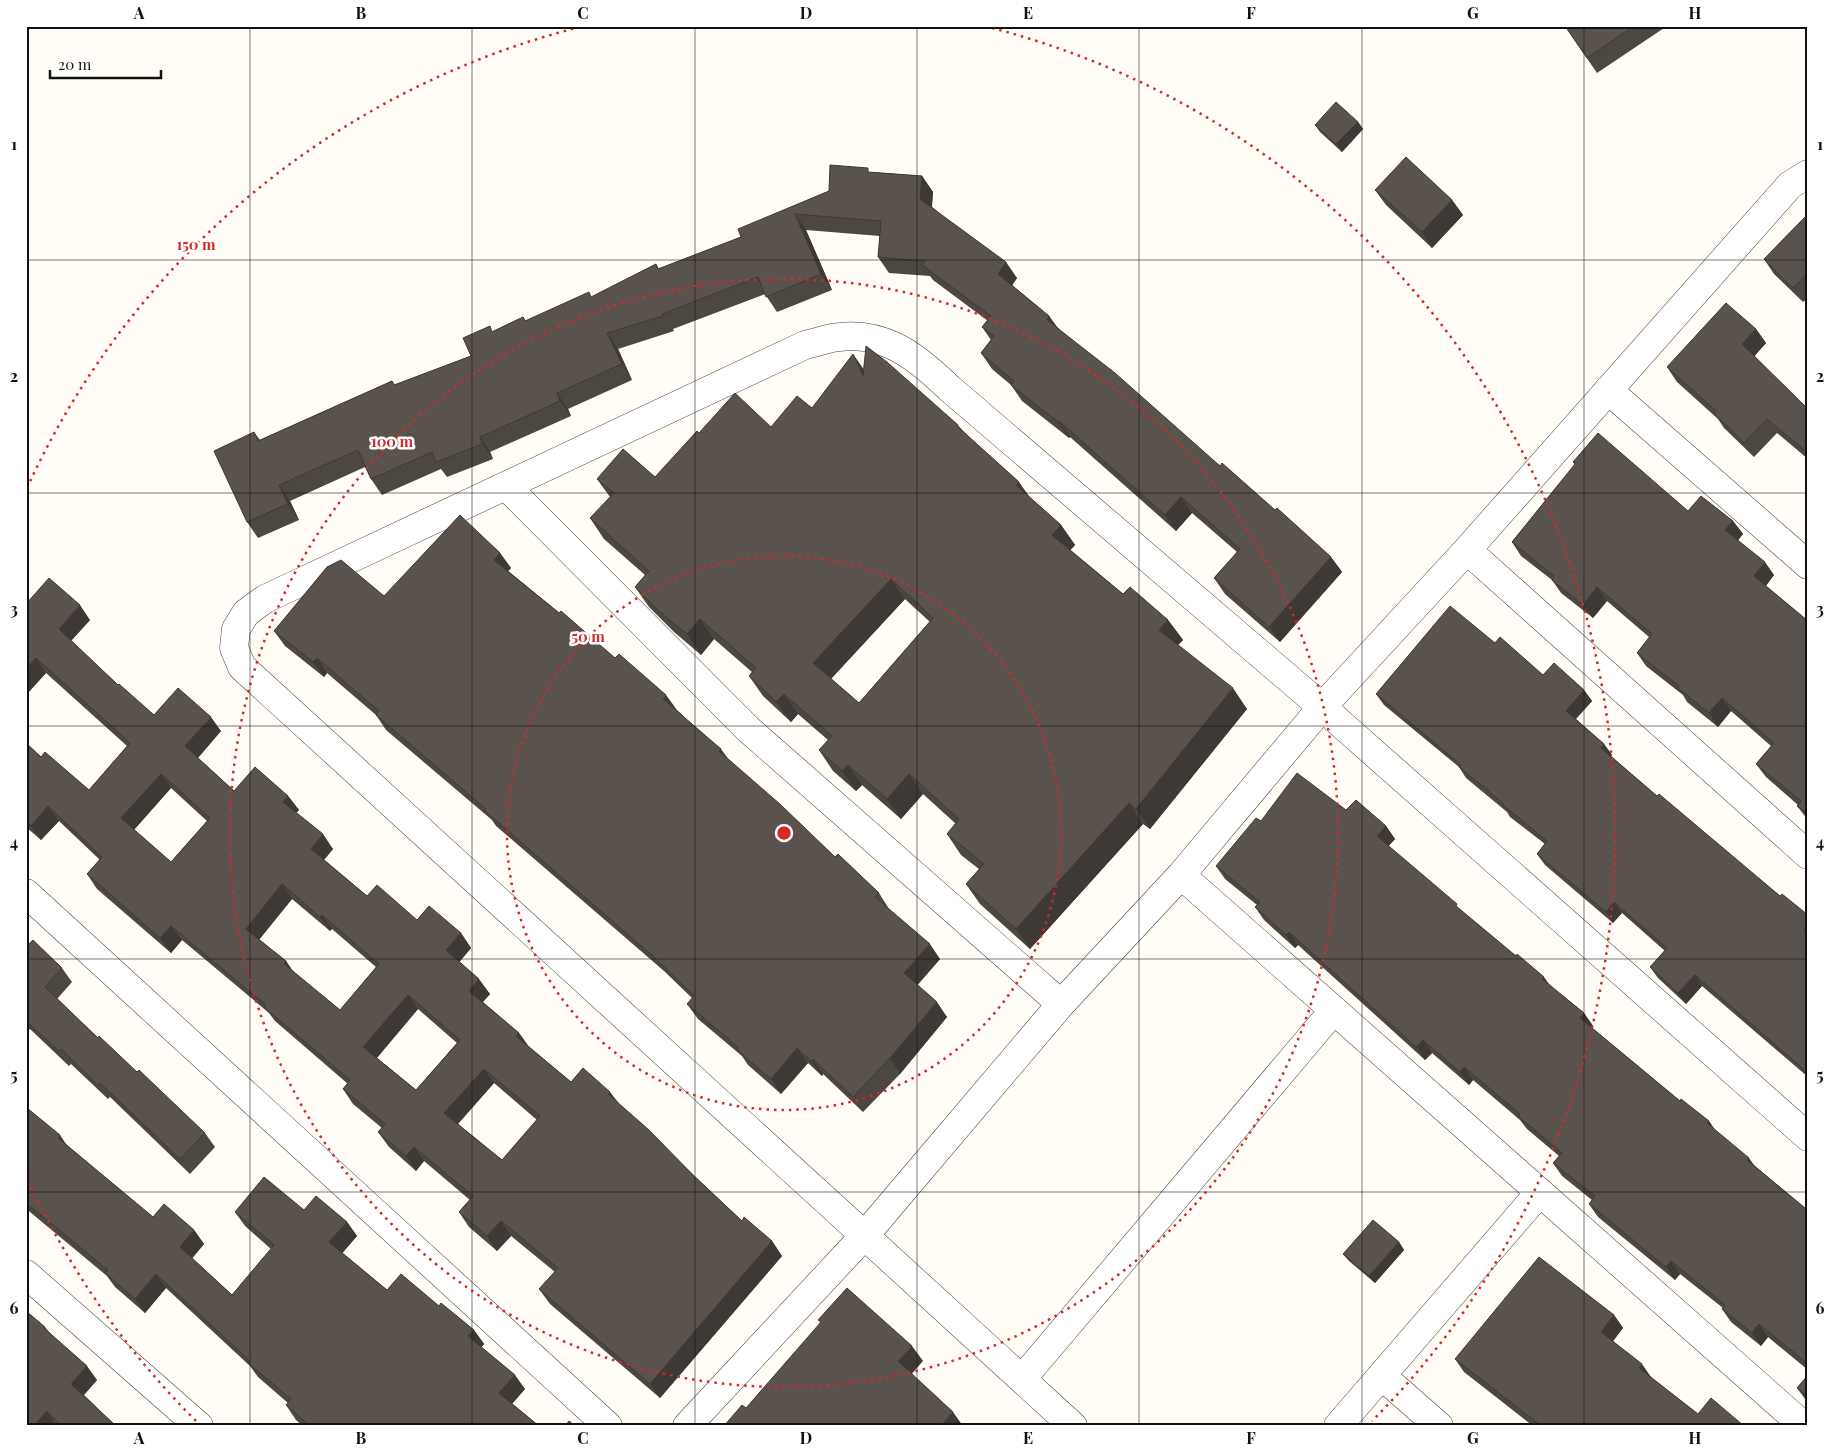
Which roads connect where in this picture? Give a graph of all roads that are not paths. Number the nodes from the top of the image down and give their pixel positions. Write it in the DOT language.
graph roads {
  1 [pos="1808,174"];
  2 [pos="1608,390"];
  3 [pos="506,486"];
  4 [pos="1467,550"];
  5 [pos="1808,566"];
  6 [pos="1322,707"];
  7 [pos="1808,855"];
  8 [pos="1181,876"];
  9 [pos="26,893"];
  10 [pos="1062,1004"];
  11 [pos="1334,1010"];
  12 [pos="1808,1137"];
  13 [pos="1540,1192"];
  14 [pos="865,1235"];
  15 [pos="26,1274"];
  16 [pos="1382,1376"];
  17 [pos="1022,1379"];
  18 [pos="1068,1424"];
  19 [pos="198,1426"];
  20 [pos="608,1426"];
  21 [pos="687,1426"];
  22 [pos="1338,1426"];
  23 [pos="1439,1426"];
  24 [pos="1804,1426"];
  1 -- 2 [label="street"];
  2 -- 4 [label="street"];
  2 -- 5 [label="street"];
  3 -- 6 [label="street"];
  3 -- 10 [label="street"];
  3 -- 14 [label="street"];
  4 -- 6 [label="street"];
  4 -- 7 [label="street"];
  6 -- 8 [label="street"];
  6 -- 12 [label="street"];
  8 -- 10 [label="street"];
  8 -- 11 [label="street"];
  9 -- 20 [label="street"];
  10 -- 14 [label="street"];
  11 -- 13 [label="street"];
  11 -- 17 [label="street"];
  13 -- 16 [label="street"];
  13 -- 24 [label="street"];
  14 -- 17 [label="street"];
  14 -- 21 [label="street"];
  15 -- 19 [label="street"];
  16 -- 22 [label="street"];
  16 -- 23 [label="street"];
  17 -- 18 [label="street"];
}
